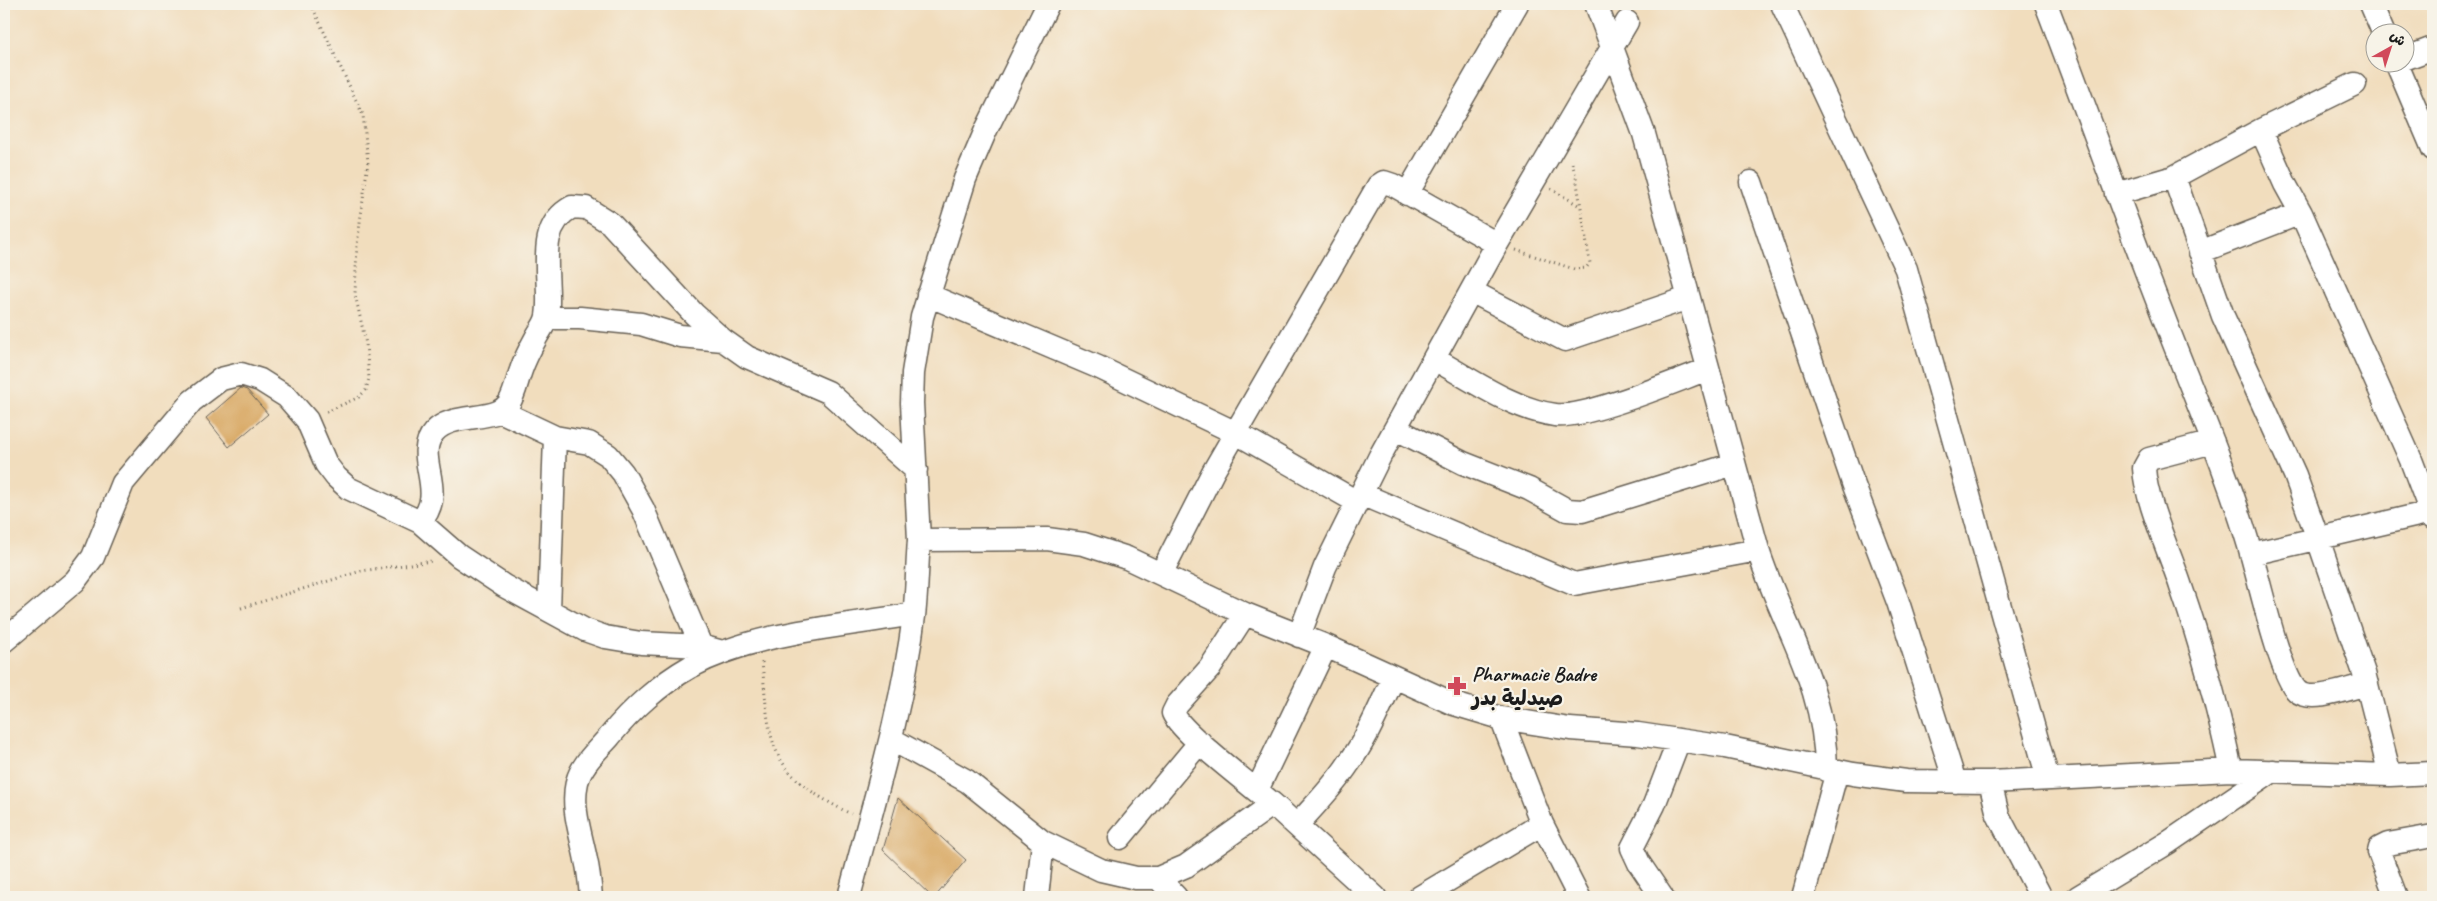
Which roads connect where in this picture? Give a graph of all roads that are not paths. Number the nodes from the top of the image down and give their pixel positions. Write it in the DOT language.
graph roads {
  1 [pos="1048,4"];
  2 [pos="1517,4"];
  3 [pos="1596,4"];
  4 [pos="1782,4"];
  5 [pos="2046,4"];
  6 [pos="2371,4"];
  7 [pos="1627,22"];
  8 [pos="2379,22"];
  9 [pos="1613,46"];
  10 [pos="2433,48"];
  11 [pos="2414,56"];
  12 [pos="2400,72"];
  13 [pos="2355,84"];
  14 [pos="2261,130"];
  15 [pos="2433,150"];
  16 [pos="2174,177"];
  17 [pos="1751,182"];
  18 [pos="1407,194"];
  19 [pos="2116,194"];
  20 [pos="2301,213"];
  21 [pos="1496,244"];
  22 [pos="2200,252"];
  23 [pos="1471,291"];
  24 [pos="928,295"];
  25 [pos="1688,298"];
  26 [pos="547,318"];
  27 [pos="723,340"];
  28 [pos="1434,359"];
  29 [pos="1708,369"];
  30 [pos="500,411"];
  31 [pos="1396,429"];
  32 [pos="1236,432"];
  33 [pos="555,437"];
  34 [pos="2212,442"];
  35 [pos="1734,464"];
  36 [pos="916,470"];
  37 [pos="1359,498"];
  38 [pos="2432,515"];
  39 [pos="420,522"];
  40 [pos="2318,539"];
  41 [pos="919,540"];
  42 [pos="1758,550"];
  43 [pos="2251,554"];
  44 [pos="1161,574"];
  45 [pos="549,610"];
  46 [pos="914,614"];
  47 [pos="1245,614"];
  48 [pos="1299,636"];
  49 [pos="4,641"];
  50 [pos="701,646"];
  51 [pos="1326,646"];
  52 [pos="723,652"];
  53 [pos="1394,677"];
  54 [pos="2367,684"];
  55 [pos="1501,718"];
  56 [pos="891,739"];
  57 [pos="1680,740"];
  58 [pos="1200,742"];
  59 [pos="1832,770"];
  60 [pos="2231,770"];
  61 [pos="2273,770"];
  62 [pos="2433,773"];
  63 [pos="2390,775"];
  64 [pos="2048,779"];
  65 [pos="1955,782"];
  66 [pos="1990,782"];
  67 [pos="1265,797"];
  68 [pos="1542,824"];
  69 [pos="1297,826"];
  70 [pos="2433,836"];
  71 [pos="1120,838"];
  72 [pos="1042,842"];
  73 [pos="1158,878"];
  74 [pos="591,897"];
  75 [pos="849,897"];
  76 [pos="1038,897"];
  77 [pos="1176,897"];
  78 [pos="1375,897"];
  79 [pos="1420,897"];
  80 [pos="1579,897"];
  81 [pos="1662,897"];
  82 [pos="1803,897"];
  83 [pos="2041,897"];
  84 [pos="2078,897"];
  85 [pos="2396,897"];
  1 -- 24 [label="street"];
  2 -- 18 [label="street"];
  3 -- 9 [label="street"];
  4 -- 64 [label="street"];
  5 -- 19 [label="street"];
  6 -- 8 [label="street"];
  7 -- 9 [label="street"];
  9 -- 21 [label="street"];
  9 -- 25 [label="street"];
  10 -- 11 [label="street"];
  12 -- 15 [label="street"];
  13 -- 14 [label="street"];
  14 -- 16 [label="street"];
  14 -- 20 [label="street"];
  16 -- 19 [label="street"];
  16 -- 22 [label="street"];
  17 -- 65 [label="street"];
  18 -- 21 [label="street"];
  18 -- 32 [label="street"];
  19 -- 34 [label="street"];
  20 -- 22 [label="street"];
  20 -- 38 [label="street"];
  21 -- 23 [label="street"];
  22 -- 40 [label="street"];
  23 -- 25 [label="street"];
  23 -- 28 [label="street"];
  24 -- 32 [label="street"];
  24 -- 36 [label="street"];
  25 -- 29 [label="street"];
  26 -- 27 [label="street"];
  26 -- 27 [label="street"];
  26 -- 30 [label="street"];
  27 -- 36 [label="street"];
  28 -- 29 [label="street"];
  28 -- 31 [label="street"];
  29 -- 35 [label="street"];
  30 -- 33 [label="street"];
  30 -- 39 [label="street"];
  31 -- 35 [label="street"];
  31 -- 37 [label="street"];
  32 -- 37 [label="street"];
  32 -- 44 [label="street"];
  33 -- 45 [label="street"];
  33 -- 50 [label="street"];
  34 -- 43 [label="street"];
  34 -- 60 [label="street"];
  35 -- 42 [label="street"];
  36 -- 41 [label="street"];
  37 -- 42 [label="street"];
  37 -- 48 [label="street"];
  38 -- 40 [label="street"];
  39 -- 45 [label="street"];
  39 -- 49 [label="street"];
  40 -- 43 [label="street"];
  40 -- 54 [label="street"];
  41 -- 44 [label="street"];
  41 -- 46 [label="street"];
  42 -- 59 [label="street"];
  43 -- 54 [label="street"];
  44 -- 47 [label="street"];
  45 -- 50 [label="street"];
  46 -- 52 [label="street"];
  46 -- 56 [label="street"];
  47 -- 48 [label="street"];
  47 -- 58 [label="street"];
  48 -- 51 [label="street"];
  50 -- 52 [label="street"];
  51 -- 53 [label="street"];
  51 -- 67 [label="street"];
  52 -- 74 [label="street"];
  53 -- 55 [label="street"];
  53 -- 69 [label="street"];
  54 -- 63 [label="street"];
  55 -- 57 [label="street"];
  55 -- 68 [label="street"];
  56 -- 72 [label="street"];
  56 -- 75 [label="street"];
  57 -- 59 [label="street"];
  57 -- 81 [label="street"];
  58 -- 67 [label="street"];
  58 -- 71 [label="street"];
  59 -- 65 [label="street"];
  59 -- 82 [label="street"];
  60 -- 61 [label="street"];
  60 -- 64 [label="street"];
  61 -- 63 [label="street"];
  61 -- 84 [label="street"];
  62 -- 63 [label="street"];
  64 -- 66 [label="street"];
  65 -- 66 [label="street"];
  66 -- 83 [label="street"];
  67 -- 69 [label="street"];
  67 -- 73 [label="street"];
  68 -- 79 [label="street"];
  68 -- 80 [label="street"];
  69 -- 78 [label="street"];
  70 -- 85 [label="street"];
  72 -- 73 [label="street"];
  72 -- 76 [label="street"];
  73 -- 77 [label="street"];
}
